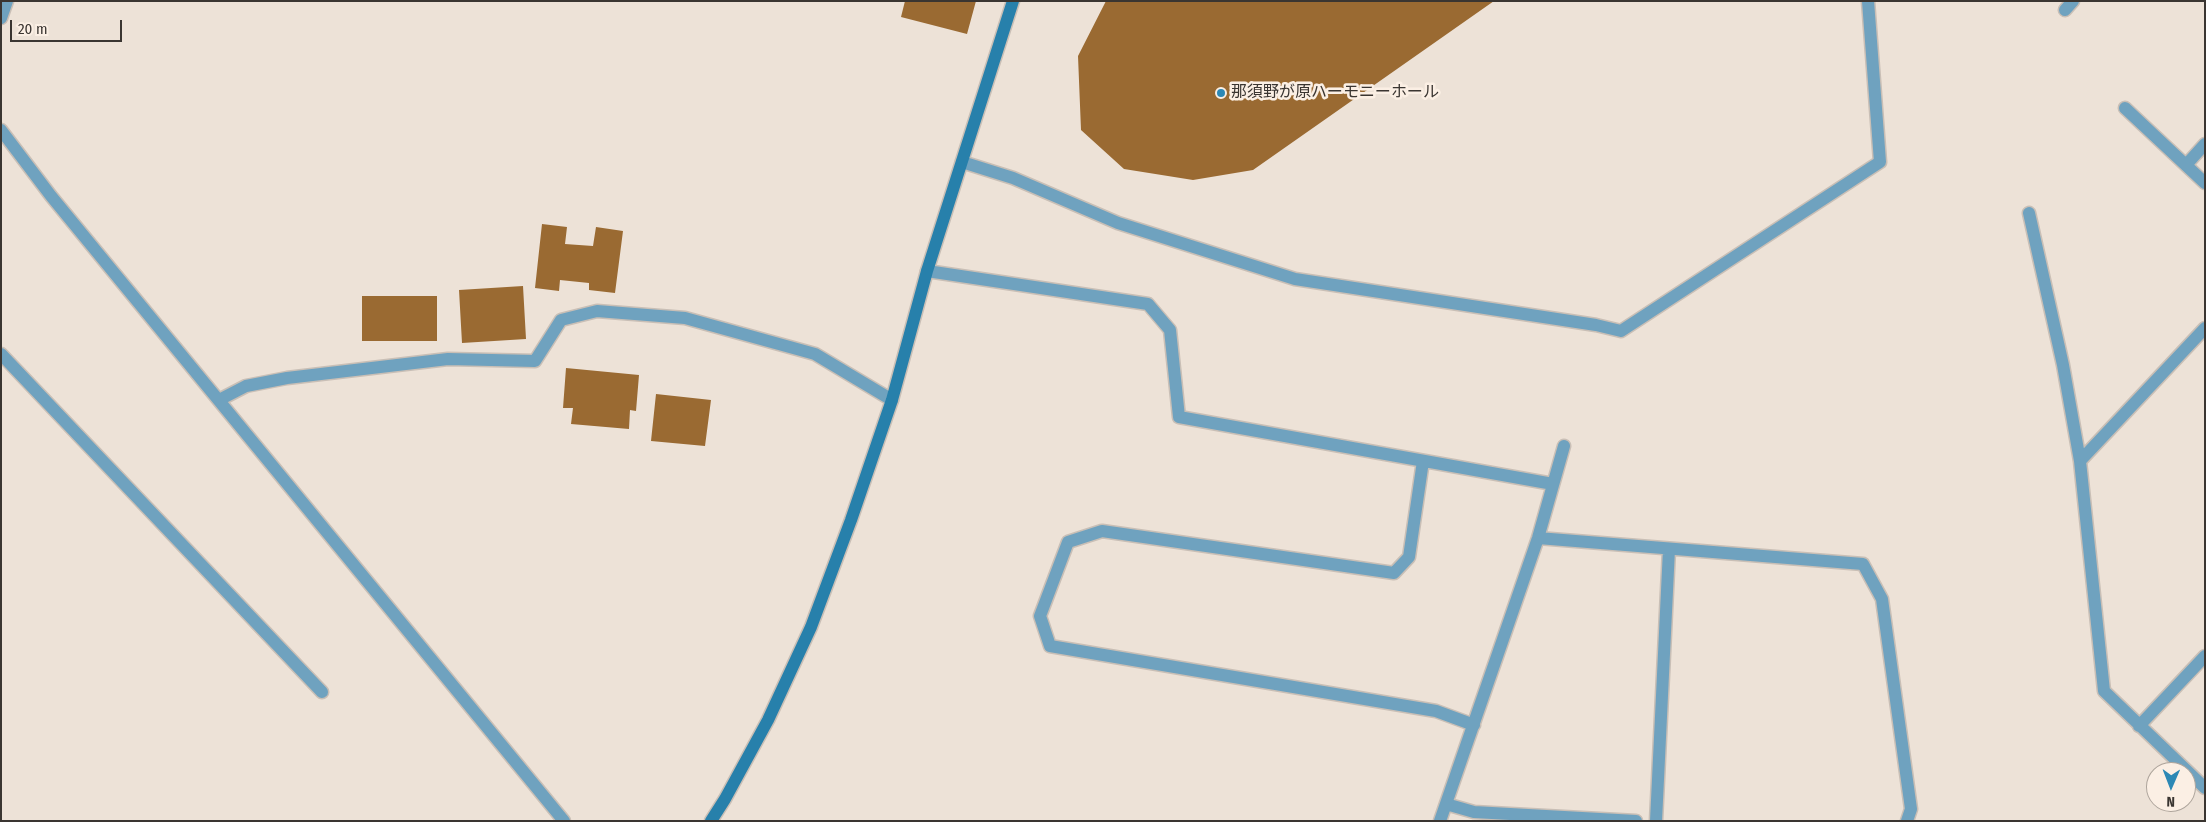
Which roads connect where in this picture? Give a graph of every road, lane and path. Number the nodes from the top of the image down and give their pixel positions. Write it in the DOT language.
graph roads {
  1 [pos="6,1"];
  2 [pos="1013,1"];
  3 [pos="1868,1"];
  4 [pos="1,18"];
  5 [pos="2125,108"];
  6 [pos="1,130"];
  7 [pos="2205,144"];
  8 [pos="962,162"];
  9 [pos="2186,165"];
  10 [pos="2205,183"];
  11 [pos="2029,213"];
  12 [pos="928,271"];
  13 [pos="2205,328"];
  14 [pos="1,354"];
  15 [pos="219,400"];
  16 [pos="892,400"];
  17 [pos="1564,446"];
  18 [pos="1423,461"];
  19 [pos="2080,461"];
  20 [pos="1553,484"];
  21 [pos="1538,538"];
  22 [pos="1669,549"];
  23 [pos="2205,656"];
  24 [pos="322,692"];
  25 [pos="1474,725"];
  26 [pos="2139,726"];
  27 [pos="2205,788"];
  28 [pos="1446,804"];
  29 [pos="564,821"];
  30 [pos="711,821"];
  31 [pos="1440,821"];
  32 [pos="1636,821"];
  33 [pos="1656,821"];
  34 [pos="1907,821"];
  1 -- 4 [label="street"];
  2 -- 8 [label="street"];
  3 -- 8 [label="street"];
  5 -- 9 [label="street"];
  6 -- 15 [label="street"];
  7 -- 9 [label="street"];
  8 -- 12 [label="street"];
  9 -- 10 [label="street"];
  11 -- 19 [label="street"];
  12 -- 16 [label="street"];
  12 -- 18 [label="street"];
  13 -- 19 [label="street"];
  14 -- 24 [label="street"];
  15 -- 16 [label="street"];
  15 -- 29 [label="street"];
  16 -- 30 [label="street"];
  17 -- 20 [label="street"];
  18 -- 20 [label="street"];
  18 -- 25 [label="street"];
  19 -- 26 [label="street"];
  20 -- 21 [label="street"];
  21 -- 22 [label="street"];
  21 -- 25 [label="street"];
  22 -- 33 [label="street"];
  22 -- 34 [label="street"];
  23 -- 26 [label="street"];
  25 -- 28 [label="street"];
  26 -- 27 [label="street"];
  28 -- 31 [label="street"];
  28 -- 32 [label="street"];
}
